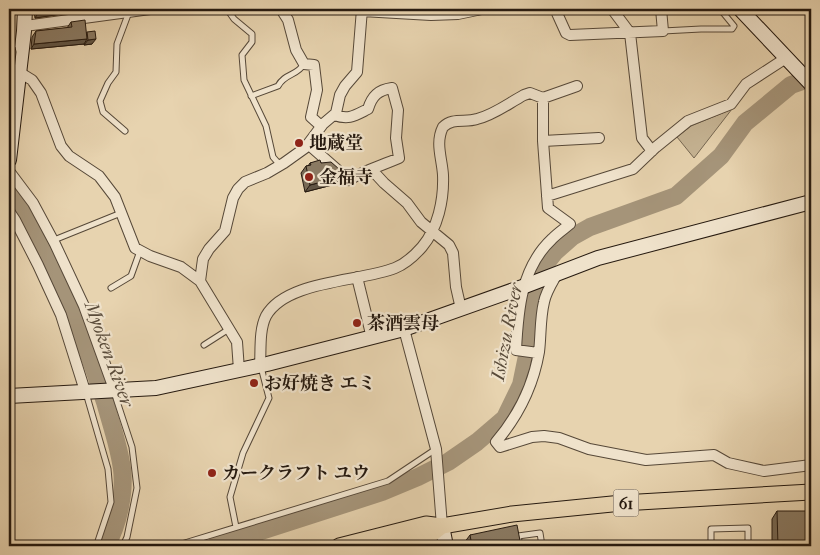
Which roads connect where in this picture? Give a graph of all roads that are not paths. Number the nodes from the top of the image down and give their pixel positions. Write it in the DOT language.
graph roads {
  1 [pos="25,9"];
  2 [pos="150,9"];
  3 [pos="228,9"];
  4 [pos="281,9"];
  5 [pos="482,9"];
  6 [pos="552,9"];
  7 [pos="612,9"];
  8 [pos="660,9"];
  9 [pos="720,9"];
  10 [pos="740,9"];
  11 [pos="362,10"];
  12 [pos="129,12"];
  13 [pos="25,26"];
  14 [pos="663,31"];
  15 [pos="630,33"];
  16 [pos="786,58"];
  17 [pos="304,64"];
  18 [pos="19,72"];
  19 [pos="811,84"];
  20 [pos="577,86"];
  21 [pos="251,96"];
  22 [pos="542,98"];
  23 [pos="334,115"];
  24 [pos="321,126"];
  25 [pos="125,131"];
  26 [pos="599,138"];
  27 [pos="543,141"];
  28 [pos="308,144"];
  29 [pos="652,152"];
  30 [pos="9,160"];
  31 [pos="280,165"];
  32 [pos="372,170"];
  33 [pos="9,171"];
  34 [pos="547,196"];
  35 [pos="811,202"];
  36 [pos="9,211"];
  37 [pos="121,213"];
  38 [pos="433,232"];
  39 [pos="53,240"];
  40 [pos="140,251"];
  41 [pos="556,274"];
  42 [pos="357,277"];
  43 [pos="200,281"];
  44 [pos="524,286"];
  45 [pos="111,288"];
  46 [pos="462,309"];
  47 [pos="229,329"];
  48 [pos="404,329"];
  49 [pos="372,338"];
  50 [pos="204,345"];
  51 [pos="538,353"];
  52 [pos="260,366"];
  53 [pos="239,370"];
  54 [pos="112,390"];
  55 [pos="86,391"];
  56 [pos="9,396"];
  57 [pos="437,452"];
  58 [pos="811,465"];
  59 [pos="811,492"];
  60 [pos="442,526"];
  61 [pos="236,527"];
  62 [pos="94,546"];
  63 [pos="123,546"];
  64 [pos="175,546"];
  65 [pos="339,546"];
  66 [pos="392,546"];
  67 [pos="446,546"];
  68 [pos="520,546"];
  69 [pos="542,546"];
  70 [pos="711,546"];
  71 [pos="748,546"];
  1 -- 13 [label="street"];
  2 -- 12 [label="street"];
  3 -- 21 [label="lane"];
  4 -- 17 [label="street"];
  5 -- 11 [label="street"];
  6 -- 15 [label="street"];
  7 -- 15 [label="street"];
  8 -- 14 [label="street"];
  9 -- 14 [label="lane"];
  10 -- 16 [label="street"];
  11 -- 23 [label="street"];
  12 -- 13 [label="street"];
  12 -- 25 [label="lane"];
  13 -- 18 [label="street"];
  14 -- 15 [label="street"];
  15 -- 29 [label="street"];
  16 -- 19 [label="street"];
  16 -- 29 [label="street"];
  17 -- 21 [label="lane"];
  17 -- 24 [label="street"];
  18 -- 30 [label="street"];
  18 -- 37 [label="street"];
  20 -- 22 [label="street"];
  21 -- 31 [label="lane"];
  22 -- 27 [label="street"];
  22 -- 38 [label="street"];
  23 -- 24 [label="street"];
  23 -- 32 [label="street"];
  24 -- 28 [label="street"];
  26 -- 27 [label="street"];
  27 -- 34 [label="street"];
  28 -- 31 [label="street"];
  28 -- 32 [label="street"];
  29 -- 34 [label="street"];
  31 -- 43 [label="street"];
  32 -- 38 [label="street"];
  33 -- 39 [label="street"];
  34 -- 44 [label="street"];
  35 -- 41 [label="street"];
  36 -- 55 [label="street"];
  37 -- 39 [label="lane"];
  37 -- 40 [label="street"];
  38 -- 42 [label="street"];
  38 -- 46 [label="street"];
  39 -- 54 [label="street"];
  40 -- 43 [label="street"];
  40 -- 45 [label="lane"];
  41 -- 44 [label="street"];
  41 -- 51 [label="street"];
  42 -- 49 [label="street"];
  42 -- 52 [label="street"];
  43 -- 47 [label="street"];
  44 -- 46 [label="street"];
  44 -- 51 [label="street"];
  46 -- 48 [label="street"];
  47 -- 50 [label="lane"];
  47 -- 53 [label="street"];
  48 -- 49 [label="street"];
  48 -- 57 [label="street"];
  49 -- 52 [label="street"];
  51 -- 58 [label="street"];
  52 -- 53 [label="street"];
  52 -- 61 [label="lane"];
  53 -- 54 [label="street"];
  54 -- 55 [label="street"];
  54 -- 63 [label="lane"];
  55 -- 56 [label="street"];
  55 -- 62 [label="lane"];
  57 -- 60 [label="street"];
  57 -- 61 [label="lane"];
  59 -- 60 [label="main road, 61"];
  60 -- 65 [label="main road, 61"];
  60 -- 66 [label="main road, 61"];
  60 -- 67 [label="street"];
  61 -- 64 [label="lane"];
  68 -- 69 [label="lane"];
  70 -- 71 [label="lane"];
}
